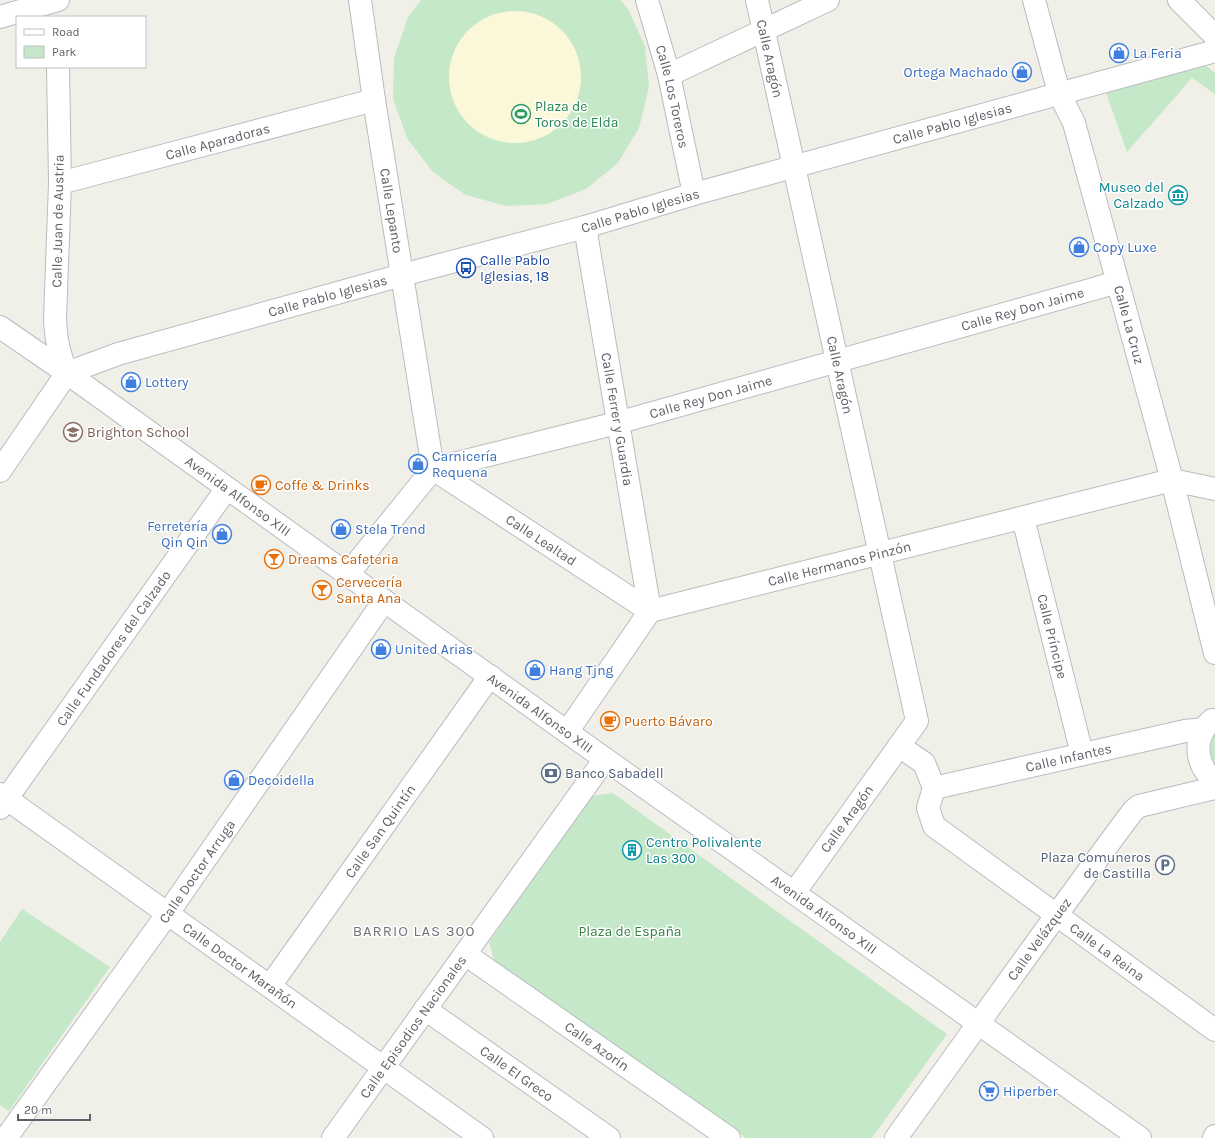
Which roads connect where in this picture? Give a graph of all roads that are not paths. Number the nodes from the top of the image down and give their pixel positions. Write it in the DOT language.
graph roads {
  1 [pos="58,0"];
  2 [pos="360,0"];
  3 [pos="647,0"];
  4 [pos="757,0"];
  5 [pos="828,0"];
  6 [pos="1034,0"];
  7 [pos="1179,0"];
  8 [pos="58,16"];
  9 [pos="0,17"];
  10 [pos="764,30"];
  11 [pos="1215,36"];
  12 [pos="1215,51"];
  13 [pos="58,68"];
  14 [pos="669,75"];
  15 [pos="1059,93"];
  16 [pos="374,100"];
  17 [pos="794,166"];
  18 [pos="60,182"];
  19 [pos="694,194"];
  20 [pos="585,227"];
  21 [pos="402,275"];
  22 [pos="1116,282"];
  23 [pos="0,327"];
  24 [pos="837,361"];
  25 [pos="67,373"];
  26 [pos="617,423"];
  27 [pos="433,469"];
  28 [pos="0,471"];
  29 [pos="1172,480"];
  30 [pos="227,488"];
  31 [pos="1215,489"];
  32 [pos="1023,518"];
  33 [pos="880,554"];
  34 [pos="348,574"];
  35 [pos="384,601"];
  36 [pos="650,611"];
  37 [pos="1215,653"];
  38 [pos="490,676"];
  39 [pos="1210,724"];
  40 [pos="567,732"];
  41 [pos="899,746"];
  42 [pos="1082,754"];
  43 [pos="605,759"];
  44 [pos="1215,781"];
  45 [pos="934,788"];
  46 [pos="1215,788"];
  47 [pos="2,800"];
  48 [pos="794,893"];
  49 [pos="168,913"];
  50 [pos="1056,914"];
  51 [pos="465,954"];
  52 [pos="270,986"];
  53 [pos="425,1009"];
  54 [pos="979,1024"];
  55 [pos="1215,1030"];
  56 [pos="383,1068"];
  57 [pos="339,1136"];
  58 [pos="6,1138"];
  59 [pos="482,1138"];
  60 [pos="608,1138"];
  61 [pos="729,1138"];
  62 [pos="896,1138"];
  63 [pos="1140,1138"];
  1 -- 8 [label="street"];
  1 -- 9 [label="street"];
  2 -- 16 [label="street, Calle Lepanto"];
  3 -- 14 [label="street, Calle Los Toreros"];
  4 -- 10 [label="street, Calle Aragón"];
  5 -- 10 [label="street"];
  6 -- 15 [label="street, Calle La Cruz"];
  7 -- 11 [label="street"];
  10 -- 14 [label="street"];
  10 -- 17 [label="street, Calle Aragón"];
  12 -- 15 [label="street, Calle Pablo Iglesias"];
  13 -- 18 [label="street, Calle Juan de Austria"];
  14 -- 19 [label="street, Calle Los Toreros"];
  15 -- 17 [label="street, Calle Pablo Iglesias"];
  15 -- 22 [label="street, Calle La Cruz"];
  16 -- 18 [label="street, Calle Aparadoras"];
  16 -- 21 [label="street, Calle Lepanto"];
  17 -- 19 [label="street, Calle Pablo Iglesias"];
  17 -- 24 [label="street, Calle Aragón"];
  18 -- 25 [label="street, Calle Juan de Austria"];
  19 -- 20 [label="street, Calle Pablo Iglesias"];
  20 -- 21 [label="street, Calle Pablo Iglesias"];
  20 -- 26 [label="street, Calle Ferrer y Guardia"];
  21 -- 25 [label="street, Calle Pablo Iglesias"];
  21 -- 27 [label="street, Calle Lepanto"];
  22 -- 24 [label="street, Calle Rey Don Jaime"];
  22 -- 29 [label="street, Calle La Cruz"];
  23 -- 25 [label="street, Avenida Alfonso XIII"];
  24 -- 26 [label="street, Calle Rey Don Jaime"];
  24 -- 33 [label="street, Calle Aragón"];
  25 -- 28 [label="street"];
  25 -- 30 [label="street, Avenida Alfonso XIII"];
  26 -- 27 [label="street, Calle Rey Don Jaime"];
  26 -- 36 [label="street, Calle Ferrer y Guardia"];
  27 -- 34 [label="street"];
  27 -- 36 [label="street, Calle Lealtad"];
  29 -- 31 [label="street"];
  29 -- 32 [label="street, Calle Hermanos Pinzón"];
  29 -- 37 [label="street, Calle La Cruz"];
  30 -- 34 [label="street, Avenida Alfonso XIII"];
  30 -- 47 [label="street, Calle Fundadores del Calzado"];
  32 -- 33 [label="street, Calle Hermanos Pinzón"];
  32 -- 42 [label="street, Calle Príncipe"];
  33 -- 36 [label="street, Calle Hermanos Pinzón"];
  33 -- 41 [label="street, Calle Aragón"];
  34 -- 35 [label="street, Avenida Alfonso XIII"];
  35 -- 38 [label="street, Avenida Alfonso XIII"];
  35 -- 49 [label="street, Calle Doctor Arruga"];
  36 -- 40 [label="street"];
  38 -- 40 [label="street, Avenida Alfonso XIII"];
  38 -- 52 [label="street, Calle San Quintín"];
  39 -- 42 [label="street, Calle Infantes"];
  39 -- 44 [label="street"];
  40 -- 43 [label="street, Avenida Alfonso XIII"];
  41 -- 45 [label="street"];
  41 -- 48 [label="street, Calle Aragón"];
  42 -- 45 [label="street, Calle Infantes"];
  43 -- 48 [label="street, Avenida Alfonso XIII"];
  43 -- 51 [label="street, Calle Episodios Nacionales"];
  45 -- 50 [label="street, Calle La Reina"];
  46 -- 50 [label="street, Calle Velázquez"];
  47 -- 49 [label="street, Calle Doctor Marañón"];
  48 -- 54 [label="street, Avenida Alfonso XIII"];
  49 -- 52 [label="street, Calle Doctor Marañón"];
  49 -- 58 [label="street, Calle Doctor Arruga"];
  50 -- 54 [label="street, Calle Velázquez"];
  50 -- 55 [label="street, Calle La Reina"];
  51 -- 53 [label="street, Calle Episodios Nacionales"];
  51 -- 61 [label="street, Calle Azorín"];
  52 -- 56 [label="street, Calle Doctor Marañón"];
  53 -- 56 [label="street, Calle Episodios Nacionales"];
  53 -- 60 [label="street, Calle El Greco"];
  54 -- 62 [label="street, Calle Velázquez"];
  54 -- 63 [label="street, Avenida Alfonso XIII"];
  56 -- 57 [label="street, Calle Episodios Nacionales"];
  56 -- 59 [label="street, Calle Doctor Marañón"];
}
